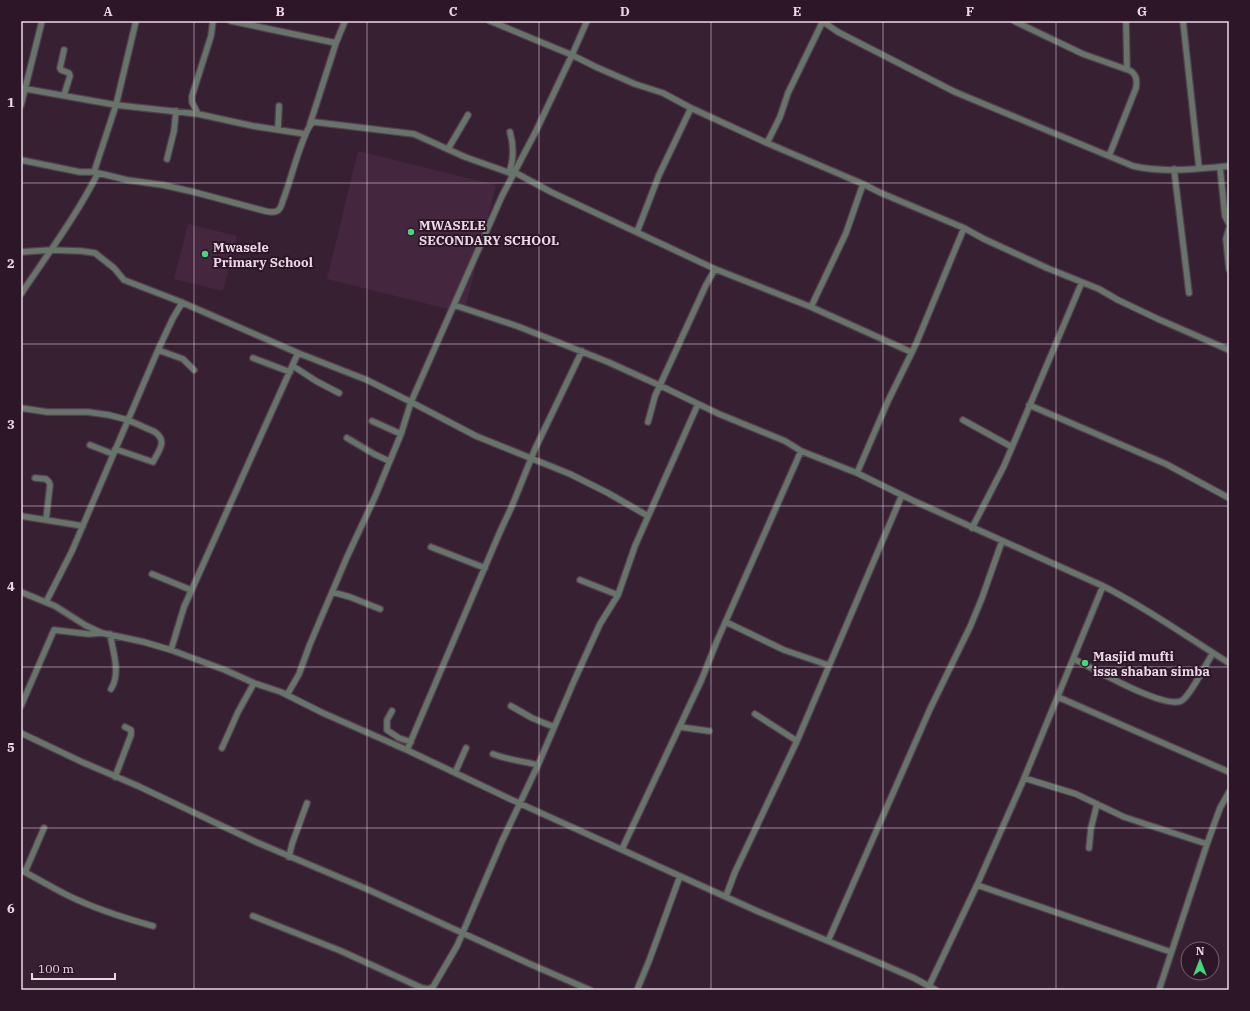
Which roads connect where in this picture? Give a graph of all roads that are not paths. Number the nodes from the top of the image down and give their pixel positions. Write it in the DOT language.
graph roads {
  1 [pos="42,21"];
  2 [pos="136,21"];
  3 [pos="213,21"];
  4 [pos="231,21"];
  5 [pos="345,21"];
  6 [pos="490,21"];
  7 [pos="587,21"];
  8 [pos="822,21"];
  9 [pos="1126,21"];
  10 [pos="1183,21"];
  11 [pos="1016,22"];
  12 [pos="336,43"];
  13 [pos="64,50"];
  14 [pos="572,55"];
  15 [pos="1127,69"];
  16 [pos="23,89"];
  17 [pos="64,95"];
  18 [pos="21,105"];
  19 [pos="116,105"];
  20 [pos="279,106"];
  21 [pos="690,108"];
  22 [pos="176,111"];
  23 [pos="198,114"];
  24 [pos="468,115"];
  25 [pos="310,124"];
  26 [pos="278,129"];
  27 [pos="510,132"];
  28 [pos="305,134"];
  29 [pos="767,143"];
  30 [pos="448,150"];
  31 [pos="1109,156"];
  32 [pos="167,159"];
  33 [pos="21,160"];
  34 [pos="1229,166"];
  35 [pos="1220,167"];
  36 [pos="1199,168"];
  37 [pos="1174,169"];
  38 [pos="96,172"];
  39 [pos="512,173"];
  40 [pos="863,184"];
  41 [pos="1229,224"];
  42 [pos="964,228"];
  43 [pos="1229,228"];
  44 [pos="637,232"];
  45 [pos="50,250"];
  46 [pos="21,252"];
  47 [pos="715,269"];
  48 [pos="1229,269"];
  49 [pos="1082,282"];
  50 [pos="1189,293"];
  51 [pos="21,294"];
  52 [pos="182,303"];
  53 [pos="454,305"];
  54 [pos="811,307"];
  55 [pos="158,350"];
  56 [pos="1229,350"];
  57 [pos="582,351"];
  58 [pos="911,352"];
  59 [pos="298,354"];
  60 [pos="253,358"];
  61 [pos="293,366"];
  62 [pos="194,370"];
  63 [pos="290,372"];
  64 [pos="661,386"];
  65 [pos="339,393"];
  66 [pos="411,402"];
  67 [pos="698,404"];
  68 [pos="1029,405"];
  69 [pos="21,408"];
  70 [pos="128,420"];
  71 [pos="963,420"];
  72 [pos="372,421"];
  73 [pos="648,422"];
  74 [pos="400,434"];
  75 [pos="347,438"];
  76 [pos="90,445"];
  77 [pos="1012,447"];
  78 [pos="114,451"];
  79 [pos="801,451"];
  80 [pos="531,458"];
  81 [pos="389,461"];
  82 [pos="857,472"];
  83 [pos="35,478"];
  84 [pos="902,495"];
  85 [pos="1229,498"];
  86 [pos="21,516"];
  87 [pos="648,516"];
  88 [pos="46,520"];
  89 [pos="83,526"];
  90 [pos="972,528"];
  91 [pos="1002,541"];
  92 [pos="431,547"];
  93 [pos="485,568"];
  94 [pos="152,574"];
  95 [pos="580,580"];
  96 [pos="1103,586"];
  97 [pos="191,590"];
  98 [pos="21,592"];
  99 [pos="332,592"];
  100 [pos="618,595"];
  101 [pos="46,602"];
  102 [pos="380,609"];
  103 [pos="726,622"];
  104 [pos="102,633"];
  105 [pos="110,634"];
  106 [pos="171,650"];
  107 [pos="1213,653"];
  108 [pos="1074,659"];
  109 [pos="1229,663"];
  110 [pos="828,665"];
  111 [pos="254,683"];
  112 [pos="111,689"];
  113 [pos="287,695"];
  114 [pos="1058,697"];
  115 [pos="21,706"];
  116 [pos="511,706"];
  117 [pos="392,711"];
  118 [pos="755,714"];
  119 [pos="125,727"];
  120 [pos="554,727"];
  121 [pos="680,727"];
  122 [pos="709,731"];
  123 [pos="21,733"];
  124 [pos="797,741"];
  125 [pos="411,742"];
  126 [pos="222,748"];
  127 [pos="466,748"];
  128 [pos="407,750"];
  129 [pos="493,754"];
  130 [pos="538,765"];
  131 [pos="1229,772"];
  132 [pos="455,773"];
  133 [pos="115,777"];
  134 [pos="1024,778"];
  135 [pos="1229,792"];
  136 [pos="307,803"];
  137 [pos="520,803"];
  138 [pos="1096,804"];
  139 [pos="44,828"];
  140 [pos="1207,844"];
  141 [pos="1089,848"];
  142 [pos="622,849"];
  143 [pos="289,856"];
  144 [pos="23,871"];
  145 [pos="680,876"];
  146 [pos="977,885"];
  147 [pos="726,896"];
  148 [pos="253,916"];
  149 [pos="153,926"];
  150 [pos="463,932"];
  151 [pos="828,941"];
  152 [pos="1171,952"];
  153 [pos="929,986"];
  154 [pos="590,990"];
  155 [pos="637,990"];
  156 [pos="936,990"];
  157 [pos="1159,990"];
  1 -- 16 [label="street"];
  2 -- 19 [label="street"];
  3 -- 23 [label="street"];
  4 -- 12 [label="street"];
  5 -- 12 [label="street"];
  6 -- 14 [label="street"];
  7 -- 14 [label="street"];
  8 -- 29 [label="street"];
  8 -- 31 [label="street"];
  9 -- 15 [label="street"];
  10 -- 36 [label="street"];
  11 -- 15 [label="street"];
  12 -- 25 [label="street"];
  13 -- 17 [label="street"];
  14 -- 21 [label="street"];
  14 -- 39 [label="street"];
  15 -- 31 [label="street"];
  16 -- 17 [label="street"];
  16 -- 18 [label="street"];
  17 -- 19 [label="street"];
  19 -- 22 [label="street"];
  19 -- 38 [label="street"];
  20 -- 26 [label="street"];
  21 -- 29 [label="street"];
  21 -- 44 [label="street"];
  22 -- 23 [label="street"];
  22 -- 32 [label="street"];
  23 -- 26 [label="street"];
  24 -- 30 [label="street"];
  25 -- 28 [label="street"];
  25 -- 30 [label="street"];
  26 -- 28 [label="street"];
  27 -- 39 [label="street"];
  28 -- 38 [label="street"];
  29 -- 40 [label="street"];
  30 -- 39 [label="street"];
  31 -- 37 [label="street"];
  33 -- 38 [label="street"];
  34 -- 35 [label="street"];
  35 -- 36 [label="street"];
  35 -- 41 [label="street"];
  36 -- 37 [label="street"];
  37 -- 50 [label="street"];
  38 -- 45 [label="street"];
  39 -- 44 [label="street"];
  39 -- 53 [label="street"];
  40 -- 42 [label="street"];
  40 -- 54 [label="street"];
  42 -- 49 [label="street"];
  42 -- 58 [label="street"];
  43 -- 48 [label="street"];
  44 -- 47 [label="street"];
  45 -- 46 [label="street"];
  45 -- 51 [label="street"];
  45 -- 52 [label="street"];
  47 -- 54 [label="street"];
  47 -- 64 [label="street"];
  49 -- 56 [label="street"];
  49 -- 68 [label="street"];
  52 -- 55 [label="street"];
  52 -- 59 [label="street"];
  53 -- 57 [label="street"];
  53 -- 66 [label="street"];
  54 -- 58 [label="street"];
  55 -- 62 [label="street"];
  55 -- 70 [label="street"];
  57 -- 64 [label="street"];
  57 -- 80 [label="street"];
  58 -- 82 [label="street"];
  59 -- 61 [label="street"];
  59 -- 66 [label="street"];
  60 -- 63 [label="street"];
  61 -- 63 [label="street"];
  61 -- 65 [label="street"];
  63 -- 97 [label="street"];
  64 -- 67 [label="street"];
  64 -- 73 [label="street"];
  66 -- 74 [label="street"];
  66 -- 80 [label="street"];
  67 -- 79 [label="street"];
  67 -- 87 [label="street"];
  68 -- 77 [label="street"];
  68 -- 85 [label="street"];
  69 -- 70 [label="street"];
  70 -- 78 [label="street"];
  70 -- 78 [label="street"];
  71 -- 77 [label="street"];
  72 -- 74 [label="street"];
  74 -- 81 [label="street"];
  75 -- 81 [label="street"];
  76 -- 78 [label="street"];
  77 -- 90 [label="street"];
  78 -- 89 [label="street"];
  79 -- 82 [label="street"];
  79 -- 103 [label="street"];
  80 -- 87 [label="street"];
  80 -- 93 [label="street"];
  81 -- 99 [label="street"];
  82 -- 84 [label="street"];
  83 -- 88 [label="street"];
  84 -- 90 [label="street"];
  84 -- 110 [label="street"];
  86 -- 88 [label="street"];
  87 -- 100 [label="street"];
  88 -- 89 [label="street"];
  89 -- 101 [label="street"];
  90 -- 91 [label="street"];
  91 -- 96 [label="street"];
  91 -- 151 [label="street"];
  92 -- 93 [label="street"];
  93 -- 125 [label="street"];
  94 -- 97 [label="street"];
  95 -- 100 [label="street"];
  96 -- 107 [label="street"];
  96 -- 108 [label="street"];
  97 -- 106 [label="street"];
  98 -- 101 [label="street"];
  99 -- 102 [label="street"];
  99 -- 113 [label="street"];
  100 -- 120 [label="street"];
  101 -- 104 [label="street"];
  103 -- 110 [label="street"];
  103 -- 121 [label="street"];
  104 -- 105 [label="street"];
  104 -- 115 [label="street"];
  105 -- 106 [label="street"];
  105 -- 112 [label="street"];
  106 -- 111 [label="street"];
  107 -- 108 [label="street"];
  107 -- 109 [label="street"];
  108 -- 114 [label="street"];
  110 -- 124 [label="street"];
  111 -- 113 [label="street"];
  111 -- 126 [label="street"];
  113 -- 128 [label="street"];
  114 -- 131 [label="street"];
  114 -- 134 [label="street"];
  116 -- 120 [label="street"];
  117 -- 125 [label="street"];
  118 -- 124 [label="street"];
  119 -- 133 [label="street"];
  120 -- 130 [label="street"];
  121 -- 122 [label="street"];
  121 -- 142 [label="street"];
  123 -- 133 [label="street"];
  124 -- 147 [label="street"];
  125 -- 128 [label="street"];
  127 -- 132 [label="street"];
  128 -- 132 [label="street"];
  129 -- 130 [label="street"];
  130 -- 137 [label="street"];
  132 -- 137 [label="street"];
  133 -- 143 [label="street"];
  134 -- 138 [label="street"];
  134 -- 146 [label="street"];
  135 -- 140 [label="street"];
  136 -- 143 [label="street"];
  137 -- 142 [label="street"];
  137 -- 150 [label="street"];
  138 -- 140 [label="street"];
  138 -- 141 [label="street"];
  139 -- 144 [label="street"];
  140 -- 152 [label="street"];
  142 -- 145 [label="street"];
  143 -- 150 [label="street"];
  144 -- 149 [label="street"];
  145 -- 147 [label="street"];
  145 -- 155 [label="street"];
  146 -- 152 [label="street"];
  146 -- 153 [label="street"];
  147 -- 151 [label="street"];
  148 -- 150 [label="street"];
  150 -- 154 [label="street"];
  151 -- 153 [label="street"];
  152 -- 157 [label="street"];
  153 -- 156 [label="street"];
}
